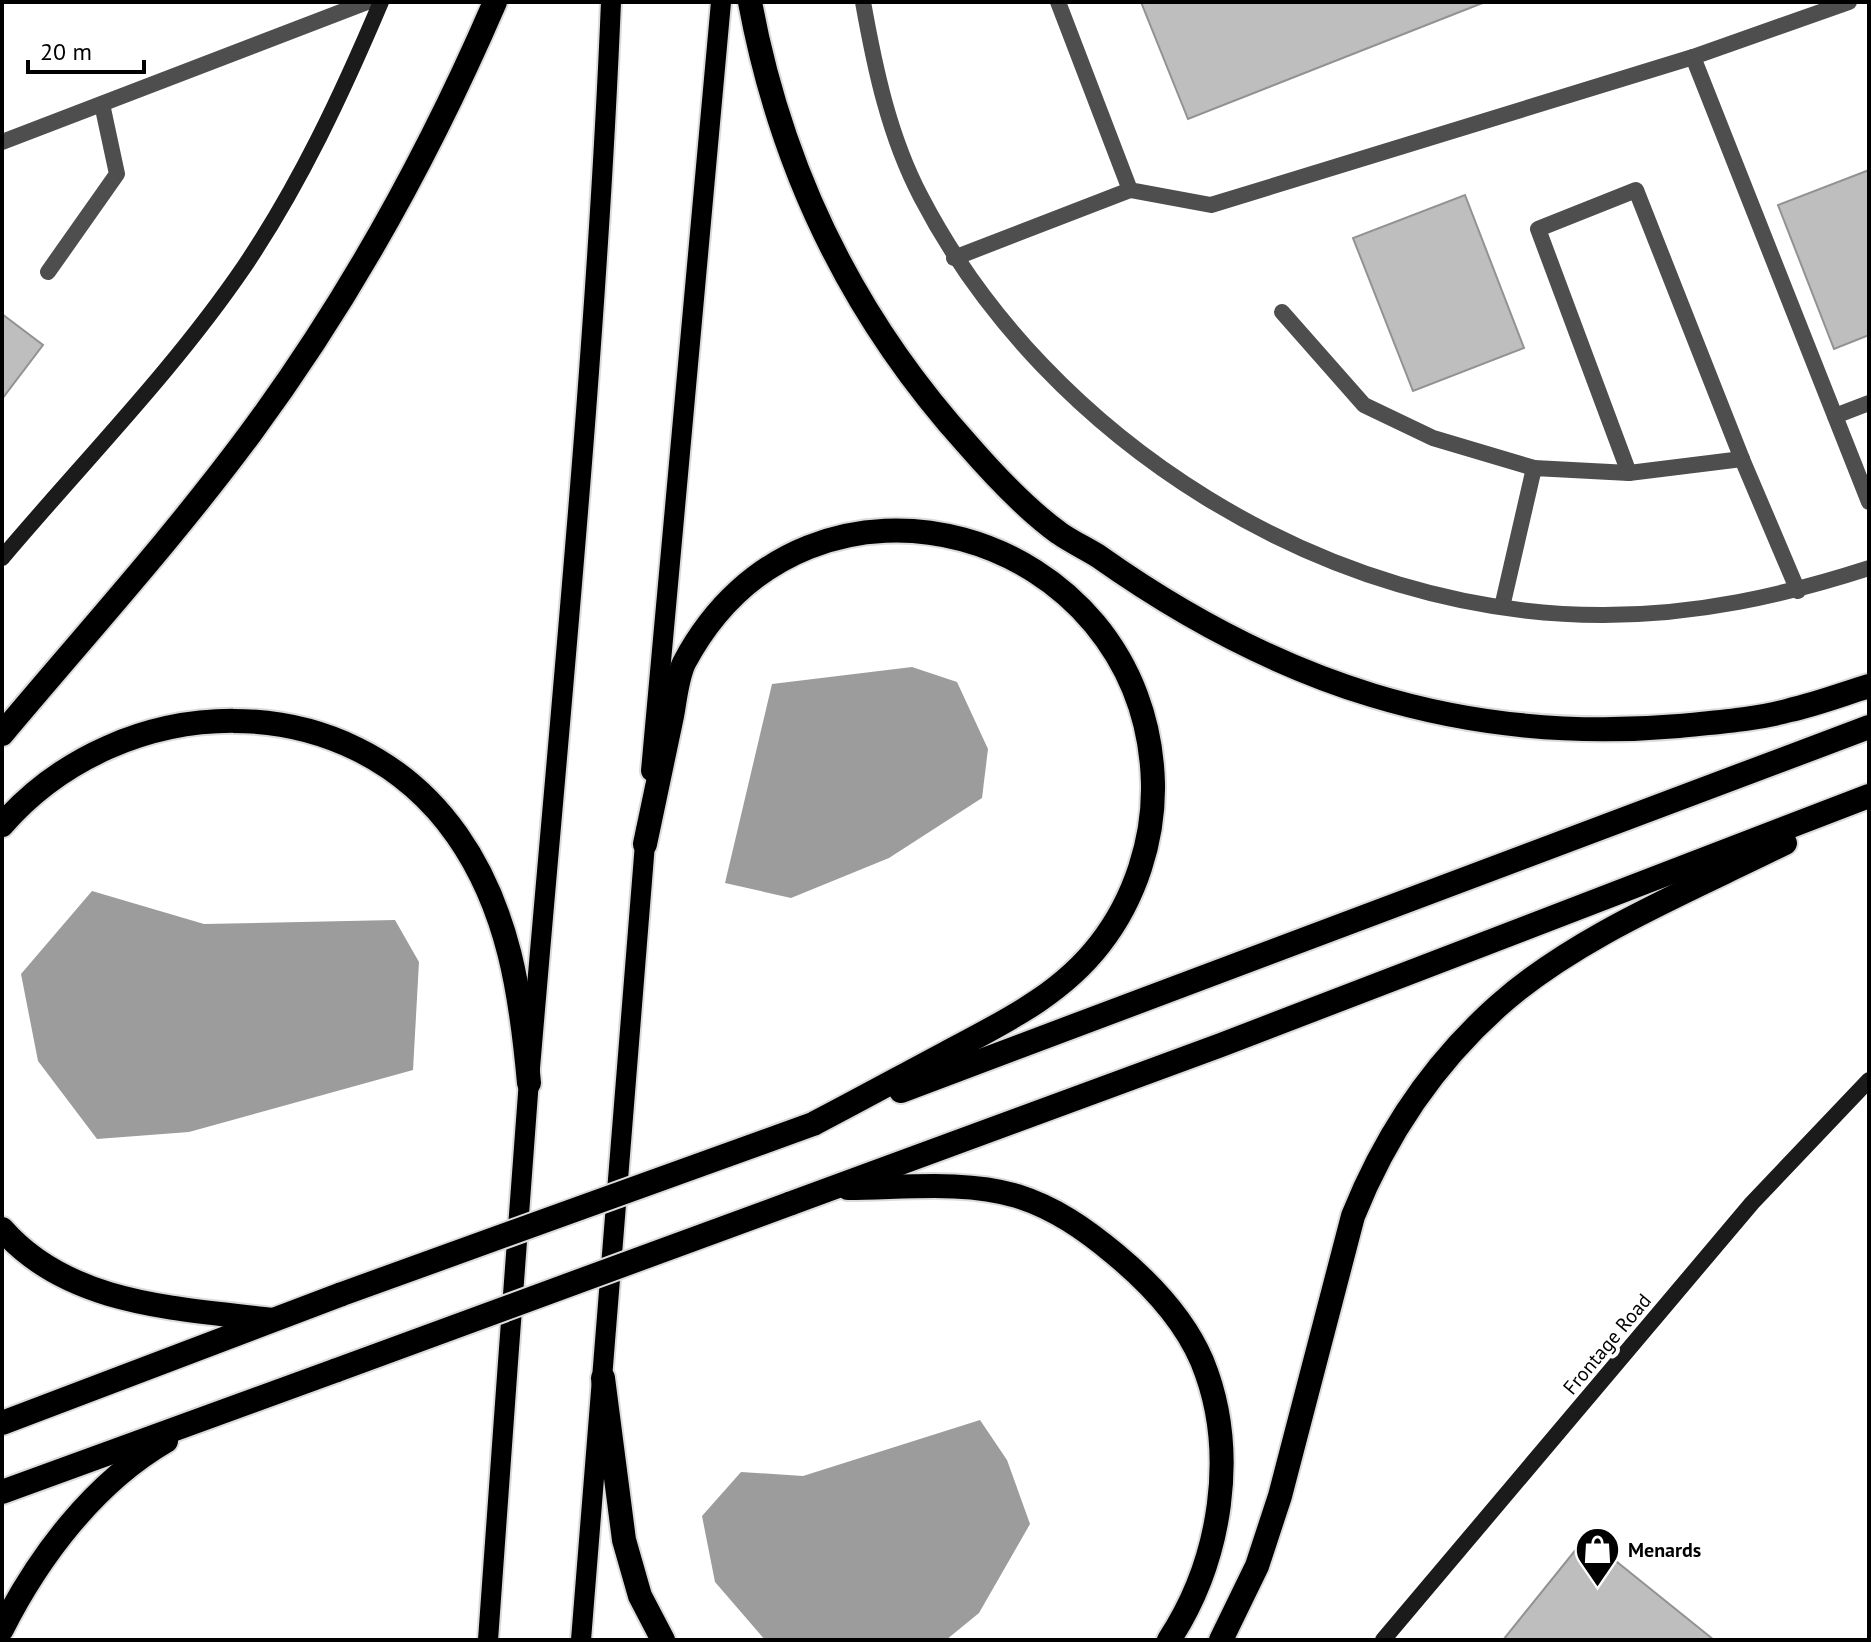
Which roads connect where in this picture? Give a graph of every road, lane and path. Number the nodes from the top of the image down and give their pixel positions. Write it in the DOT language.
graph roads {
  1 [pos="367,2"];
  2 [pos="381,2"];
  3 [pos="495,2"];
  4 [pos="611,2"];
  5 [pos="721,2"];
  6 [pos="750,2"];
  7 [pos="863,2"];
  8 [pos="1058,2"];
  9 [pos="1849,2"];
  10 [pos="1693,57"];
  11 [pos="102,104"];
  12 [pos="2,142"];
  13 [pos="1130,190"];
  14 [pos="954,258"];
  15 [pos="48,272"];
  16 [pos="1282,312"];
  17 [pos="1869,403"];
  18 [pos="1835,416"];
  19 [pos="1742,459"];
  20 [pos="1534,468"];
  21 [pos="1629,473"];
  22 [pos="1869,502"];
  23 [pos="2,558"];
  24 [pos="1869,568"];
  25 [pos="1798,591"];
  26 [pos="1502,607"];
  27 [pos="1869,686"];
  28 [pos="1869,727"];
  29 [pos="2,734"];
  30 [pos="1869,798"];
  31 [pos="2,825"];
  32 [pos="645,844"];
  33 [pos="1869,1080"];
  34 [pos="529,1083"];
  35 [pos="813,1124"];
  36 [pos="829,1188"];
  37 [pos="2,1229"];
  38 [pos="275,1321"];
  39 [pos="603,1378"];
  40 [pos="212,1414"];
  41 [pos="2,1423"];
  42 [pos="2,1492"];
  43 [pos="2,1629"];
  44 [pos="488,1640"];
  45 [pos="581,1640"];
  46 [pos="663,1640"];
  47 [pos="1169,1640"];
  48 [pos="1221,1640"];
  49 [pos="1383,1640"];
  1 -- 11 [label="street"];
  2 -- 23 [label="street"];
  3 -- 29 [label="highway"];
  4 -- 34 [label="main road"];
  5 -- 32 [label="main road"];
  6 -- 27 [label="highway"];
  7 -- 14 [label="street"];
  8 -- 13 [label="street"];
  9 -- 10 [label="street"];
  10 -- 13 [label="street"];
  10 -- 18 [label="street"];
  11 -- 12 [label="street"];
  11 -- 15 [label="street"];
  13 -- 14 [label="street"];
  14 -- 26 [label="street"];
  16 -- 20 [label="street"];
  17 -- 18 [label="street"];
  18 -- 22 [label="street"];
  19 -- 21 [label="street"];
  19 -- 21 [label="street"];
  19 -- 25 [label="street"];
  20 -- 21 [label="street"];
  20 -- 26 [label="street"];
  24 -- 25 [label="street"];
  25 -- 26 [label="street"];
  28 -- 35 [label="highway"];
  30 -- 36 [label="highway"];
  30 -- 48 [label="highway"];
  31 -- 34 [label="highway"];
  32 -- 35 [label="highway"];
  32 -- 39 [label="main road"];
  33 -- 49 [label="street, Frontage Road"];
  34 -- 44 [label="main road"];
  35 -- 38 [label="highway, bridge"];
  36 -- 40 [label="highway, bridge"];
  36 -- 47 [label="highway"];
  37 -- 38 [label="highway"];
  38 -- 41 [label="highway"];
  39 -- 45 [label="main road"];
  39 -- 46 [label="highway"];
  40 -- 42 [label="highway"];
  40 -- 43 [label="highway"];
}
